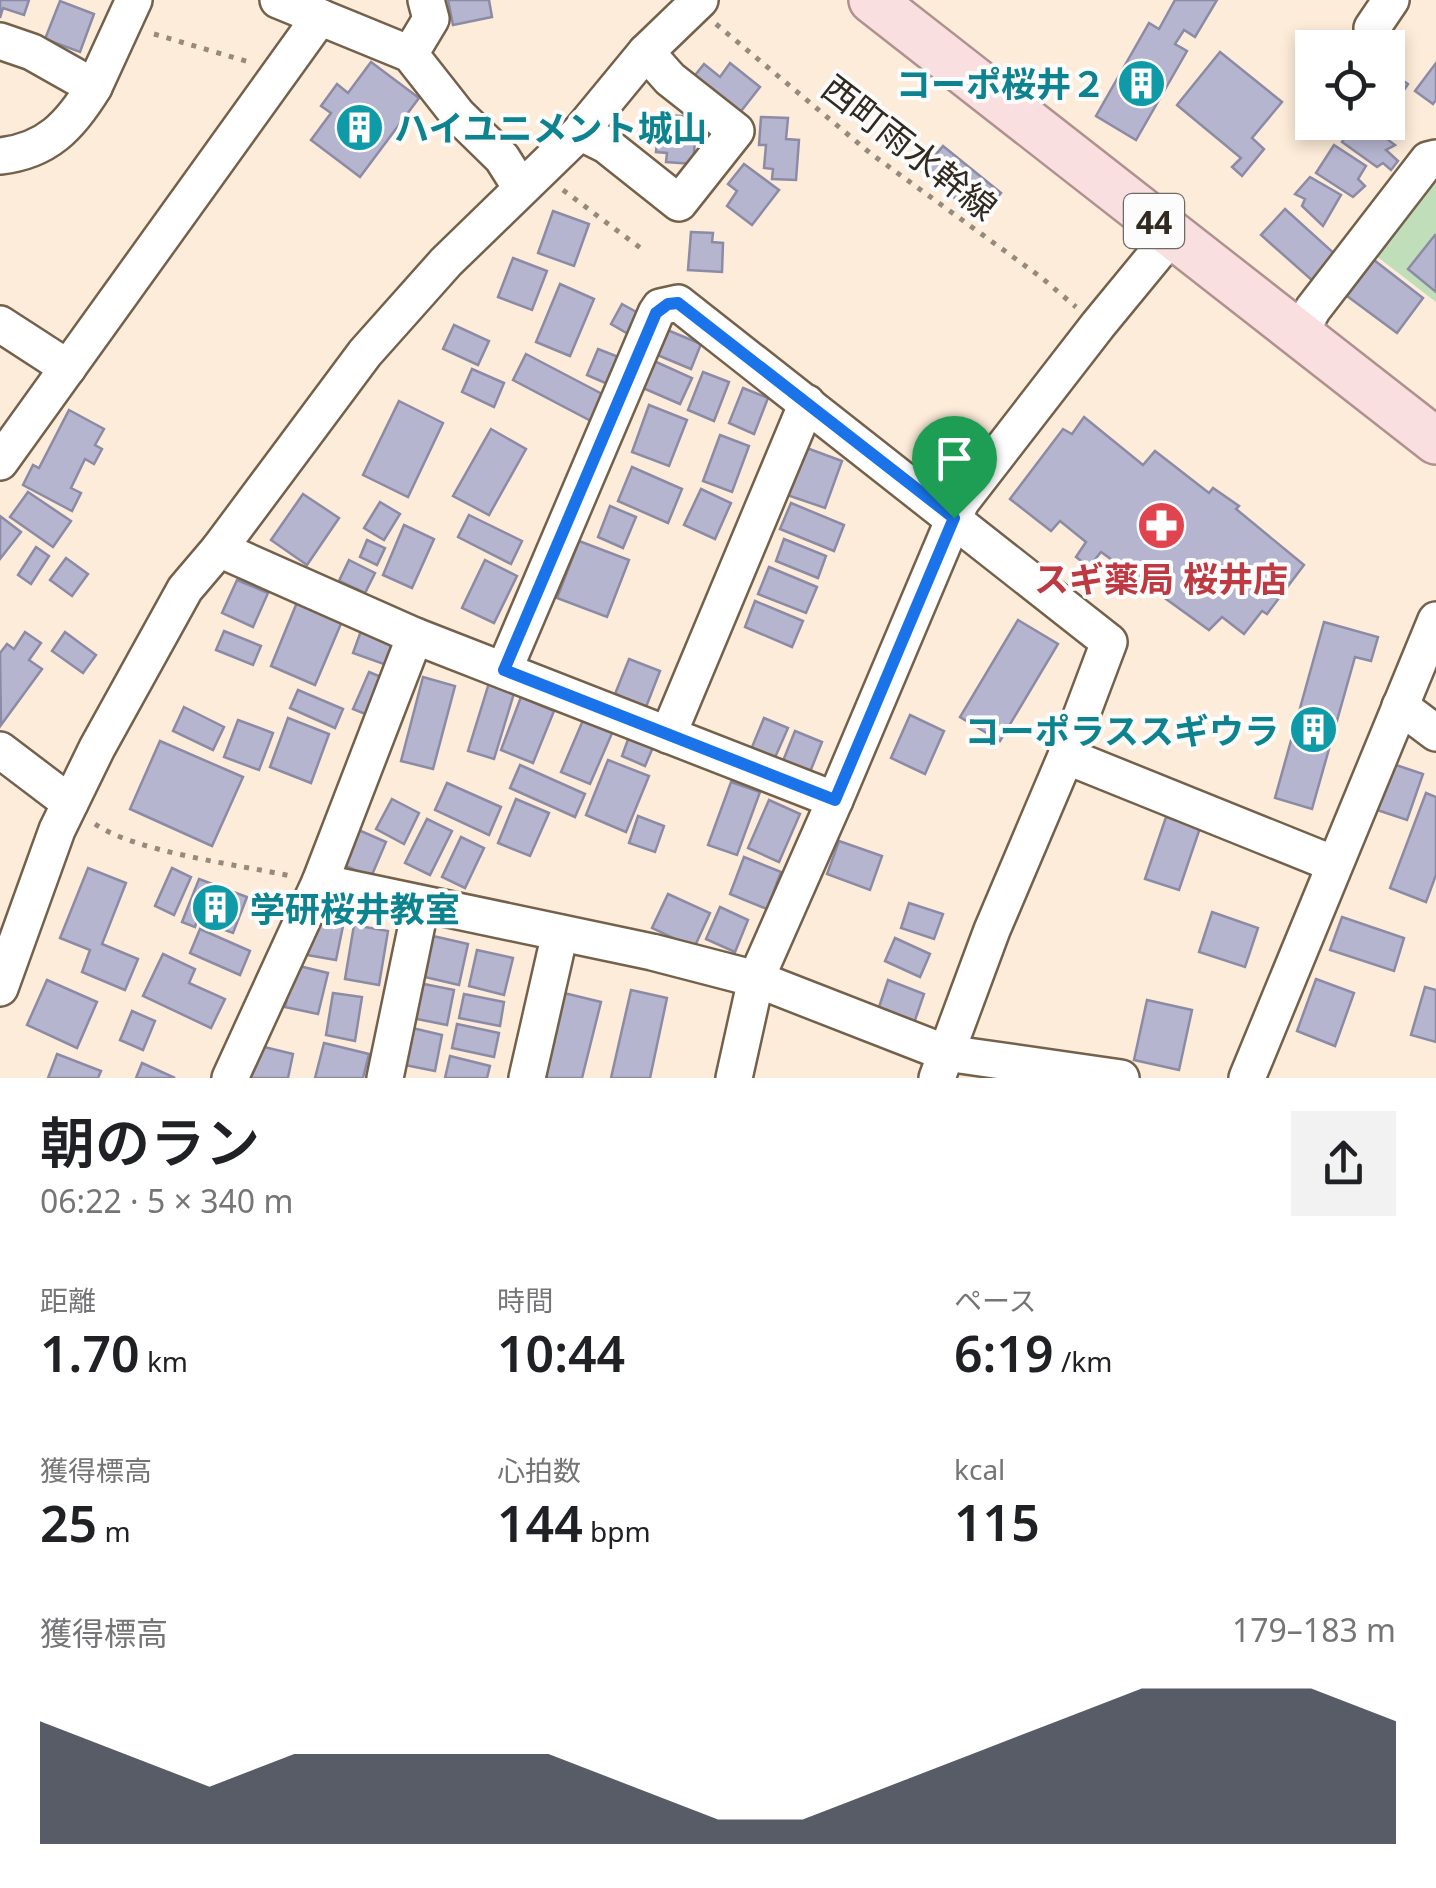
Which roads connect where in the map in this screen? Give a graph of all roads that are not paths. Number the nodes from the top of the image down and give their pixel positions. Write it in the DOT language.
graph roads {
  1 [pos="278,0"];
  2 [pos="426,0"];
  3 [pos="872,0"];
  4 [pos="698,2"];
  5 [pos="128,14"];
  6 [pos="320,17"];
  7 [pos="0,42"];
  8 [pos="646,52"];
  9 [pos="410,54"];
  10 [pos="94,87"];
  11 [pos="580,132"];
  12 [pos="0,156"];
  13 [pos="1436,158"];
  14 [pos="521,188"];
  15 [pos="1172,235"];
  16 [pos="0,324"];
  17 [pos="1298,334"];
  18 [pos="68,368"];
  19 [pos="807,403"];
  20 [pos="1436,441"];
  21 [pos="0,462"];
  22 [pos="954,518"];
  23 [pos="218,549"];
  24 [pos="1436,620"];
  25 [pos="415,636"];
  26 [pos="504,670"];
  27 [pos="1400,706"];
  28 [pos="1436,733"];
  29 [pos="668,735"];
  30 [pos="0,750"];
  31 [pos="1066,756"];
  32 [pos="835,800"];
  33 [pos="70,802"];
  34 [pos="1334,864"];
  35 [pos="320,882"];
  36 [pos="421,905"];
  37 [pos="560,933"];
  38 [pos="756,980"];
  39 [pos="0,988"];
  40 [pos="942,1066"];
  41 [pos="230,1078"];
  42 [pos="385,1078"];
  43 [pos="527,1078"];
  44 [pos="734,1078"];
  45 [pos="1121,1078"];
  46 [pos="1246,1078"];
  1 -- 6 [label="street"];
  2 -- 9 [label="street"];
  3 -- 15 [label="main road, 44"];
  4 -- 8 [label="street"];
  5 -- 10 [label="street"];
  6 -- 9 [label="street"];
  6 -- 18 [label="street"];
  7 -- 10 [label="street"];
  8 -- 11 [label="street"];
  8 -- 11 [label="street"];
  9 -- 14 [label="street"];
  10 -- 12 [label="street"];
  11 -- 14 [label="street"];
  13 -- 17 [label="street"];
  14 -- 23 [label="street"];
  15 -- 17 [label="main road, 44"];
  15 -- 22 [label="street"];
  16 -- 18 [label="street"];
  17 -- 20 [label="main road, 44"];
  18 -- 21 [label="street"];
  19 -- 22 [label="street"];
  19 -- 26 [label="street"];
  19 -- 29 [label="street"];
  22 -- 31 [label="street"];
  22 -- 32 [label="street"];
  23 -- 25 [label="street"];
  23 -- 33 [label="street"];
  24 -- 27 [label="street"];
  25 -- 26 [label="street"];
  25 -- 35 [label="street"];
  26 -- 29 [label="street"];
  27 -- 28 [label="street"];
  27 -- 34 [label="street"];
  29 -- 32 [label="street"];
  30 -- 33 [label="street"];
  31 -- 34 [label="street"];
  31 -- 40 [label="street"];
  32 -- 38 [label="street"];
  33 -- 39 [label="street"];
  34 -- 46 [label="street"];
  35 -- 36 [label="street"];
  35 -- 41 [label="street"];
  36 -- 37 [label="street"];
  36 -- 42 [label="street"];
  37 -- 38 [label="street"];
  37 -- 43 [label="street"];
  38 -- 40 [label="street"];
  38 -- 44 [label="street"];
  40 -- 45 [label="street"];
}
